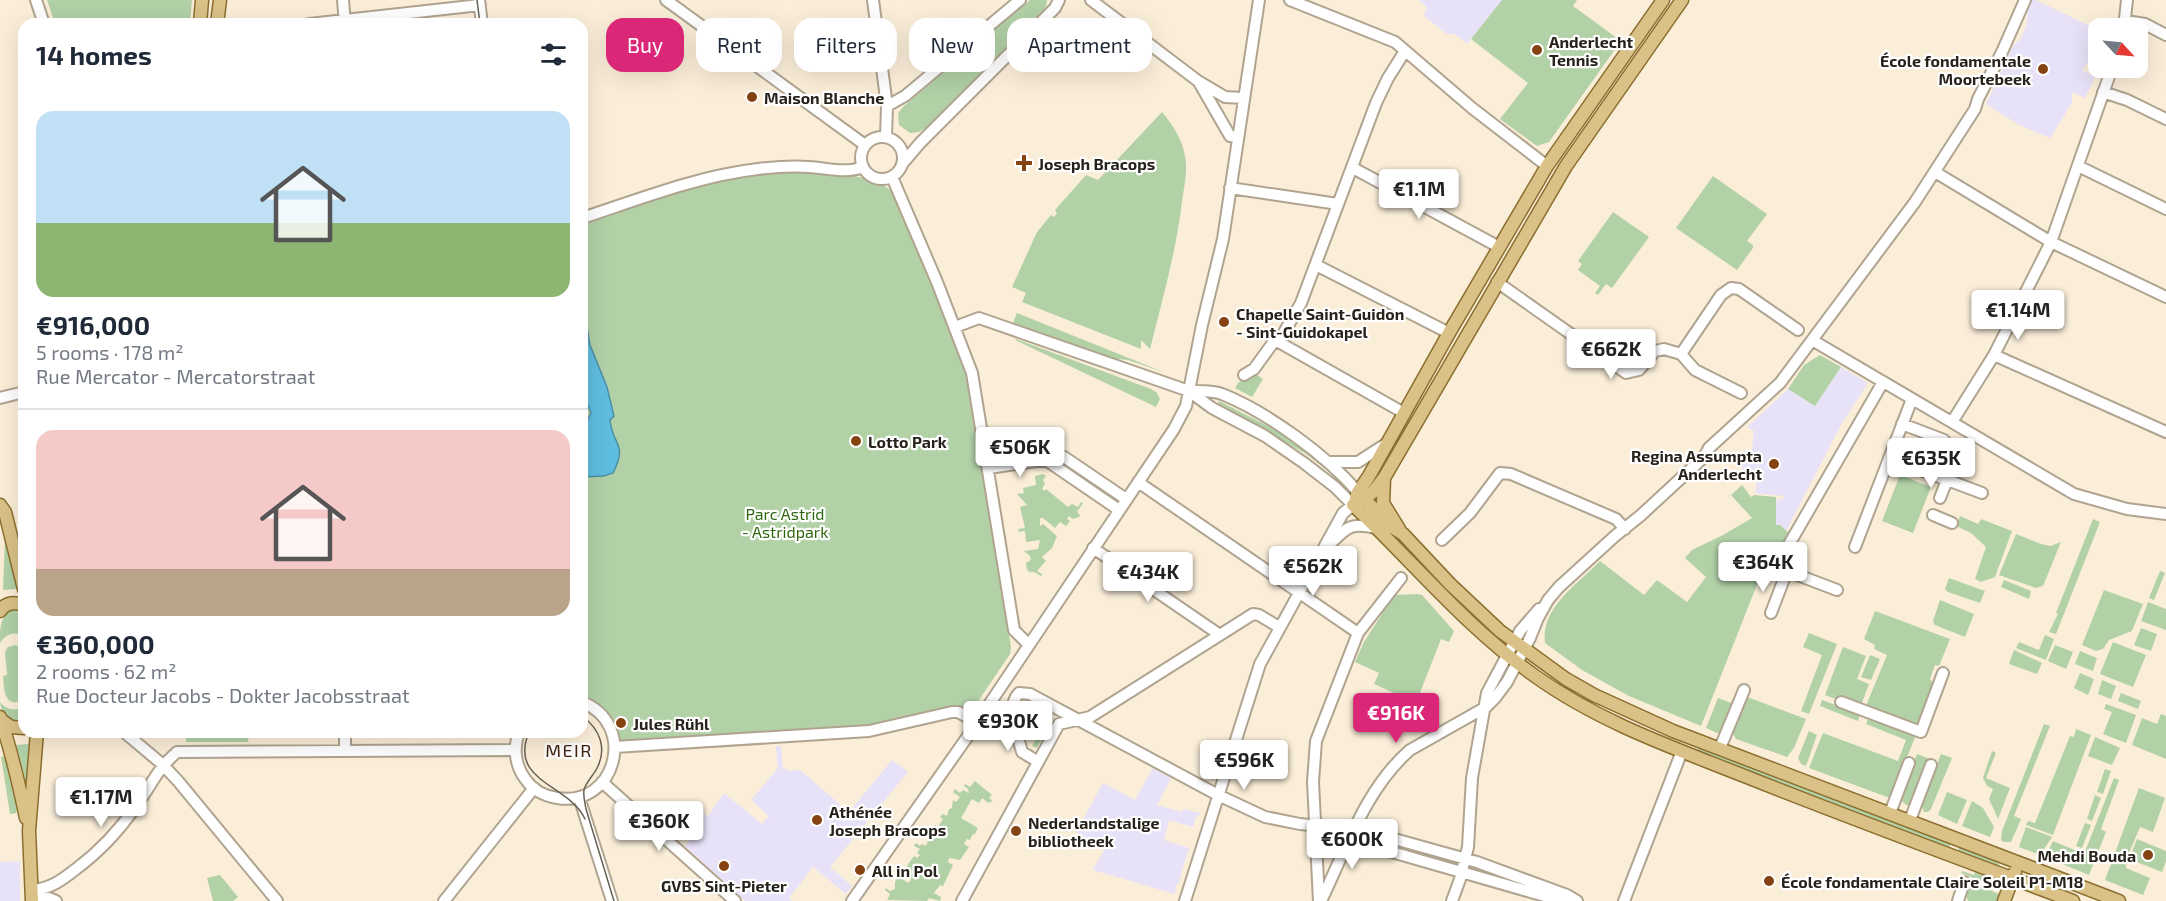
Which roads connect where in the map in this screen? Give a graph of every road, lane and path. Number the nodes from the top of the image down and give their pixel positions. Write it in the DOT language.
graph roads {
  1 [pos="36,0"];
  2 [pos="202,0"];
  3 [pos="220,0"];
  4 [pos="343,0"];
  5 [pos="666,0"];
  6 [pos="873,0"];
  7 [pos="1020,0"];
  8 [pos="1059,0"];
  9 [pos="1091,0"];
  10 [pos="1259,0"];
  11 [pos="1290,0"];
  12 [pos="1663,0"];
  13 [pos="1682,0"];
  14 [pos="2025,0"];
  15 [pos="2127,0"];
  16 [pos="479,2"];
  17 [pos="1654,13"];
  18 [pos="42,18"];
  19 [pos="200,18"];
  20 [pos="218,18"];
  21 [pos="345,18"];
  22 [pos="372,18"];
  23 [pos="481,18"];
  24 [pos="2126,18"];
  25 [pos="2148,26"];
  26 [pos="1662,28"];
  27 [pos="2166,35"];
  28 [pos="1405,51"];
  29 [pos="2108,78"];
  30 [pos="1198,81"];
  31 [pos="2103,92"];
  32 [pos="1243,98"];
  33 [pos="888,105"];
  34 [pos="2166,119"];
  35 [pos="886,137"];
  36 [pos="1237,138"];
  37 [pos="865,146"];
  38 [pos="903,163"];
  39 [pos="1547,166"];
  40 [pos="2078,166"];
  41 [pos="863,167"];
  42 [pos="1353,168"];
  43 [pos="1935,172"];
  44 [pos="892,177"];
  45 [pos="1230,188"];
  46 [pos="1338,204"];
  47 [pos="2166,209"];
  48 [pos="588,216"];
  49 [pos="2051,242"];
  50 [pos="1499,247"];
  51 [pos="1510,260"];
  52 [pos="1316,265"];
  53 [pos="1497,282"];
  54 [pos="2166,297"];
  55 [pos="955,327"];
  56 [pos="1798,330"];
  57 [pos="1449,333"];
  58 [pos="1275,340"];
  59 [pos="1812,340"];
  60 [pos="1681,354"];
  61 [pos="1994,355"];
  62 [pos="1244,375"];
  63 [pos="1883,382"];
  64 [pos="1189,391"];
  65 [pos="1741,393"];
  66 [pos="18,394"];
  67 [pos="0,398"];
  68 [pos="1912,399"];
  69 [pos="1404,413"];
  70 [pos="1952,422"];
  71 [pos="1902,424"];
  72 [pos="2166,432"];
  73 [pos="1944,440"];
  74 [pos="1386,444"];
  75 [pos="1889,458"];
  76 [pos="1046,460"];
  77 [pos="1328,462"];
  78 [pos="989,468"];
  79 [pos="1384,478"];
  80 [pos="1947,480"];
  81 [pos="1138,482"];
  82 [pos="1982,493"];
  83 [pos="1358,498"];
  84 [pos="1940,498"];
  85 [pos="1126,499"];
  86 [pos="0,505"];
  87 [pos="1119,510"];
  88 [pos="2166,514"];
  89 [pos="1933,515"];
  90 [pos="1952,523"];
  91 [pos="1376,528"];
  92 [pos="1624,529"];
  93 [pos="1403,534"];
  94 [pos="1442,540"];
  95 [pos="1855,547"];
  96 [pos="1093,548"];
  97 [pos="1321,552"];
  98 [pos="18,565"];
  99 [pos="1787,571"];
  100 [pos="1401,578"];
  101 [pos="1837,590"];
  102 [pos="1299,593"];
  103 [pos="1548,600"];
  104 [pos="18,604"];
  105 [pos="0,611"];
  106 [pos="1771,613"];
  107 [pos="1279,627"];
  108 [pos="1358,633"];
  109 [pos="1220,635"];
  110 [pos="1514,641"];
  111 [pos="1028,644"];
  112 [pos="1525,649"];
  113 [pos="1507,654"];
  114 [pos="1518,663"];
  115 [pos="1943,673"];
  116 [pos="998,690"];
  117 [pos="1744,690"];
  118 [pos="1013,699"];
  119 [pos="991,702"];
  120 [pos="1840,702"];
  121 [pos="588,705"];
  122 [pos="1486,707"];
  123 [pos="1,718"];
  124 [pos="1014,718"];
  125 [pos="1077,720"];
  126 [pos="977,722"];
  127 [pos="18,728"];
  128 [pos="37,738"];
  129 [pos="131,738"];
  130 [pos="345,738"];
  131 [pos="518,738"];
  132 [pos="615,747"];
  133 [pos="1720,748"];
  134 [pos="515,750"];
  135 [pos="345,751"];
  136 [pos="1682,751"];
  137 [pos="1037,761"];
  138 [pos="1909,763"];
  139 [pos="162,765"];
  140 [pos="1931,765"];
  141 [pos="602,782"];
  142 [pos="534,788"];
  143 [pos="1218,795"];
  144 [pos="579,797"];
  145 [pos="1890,813"];
  146 [pos="1910,820"];
  147 [pos="1315,825"];
  148 [pos="1354,828"];
  149 [pos="29,831"];
  150 [pos="1350,840"];
  151 [pos="1465,859"];
  152 [pos="2018,862"];
  153 [pos="1462,872"];
  154 [pos="2013,878"];
  155 [pos="1964,882"];
  156 [pos="32,897"];
  157 [pos="56,901"];
  158 [pos="277,901"];
  159 [pos="444,901"];
  160 [pos="612,901"];
  161 [pos="735,901"];
  162 [pos="852,901"];
  163 [pos="962,901"];
  164 [pos="1185,901"];
  165 [pos="1320,901"];
  166 [pos="1452,901"];
  167 [pos="1562,901"];
  168 [pos="1577,901"];
  169 [pos="1624,901"];
  170 [pos="1958,901"];
  171 [pos="2004,901"];
  172 [pos="2073,901"];
  173 [pos="2119,901"];
  1 -- 18 [label="street"];
  2 -- 19 [label="main road"];
  3 -- 20 [label="main road"];
  4 -- 21 [label="street"];
  5 -- 37 [label="street"];
  6 -- 33 [label="street"];
  7 -- 33 [label="street"];
  8 -- 38 [label="street"];
  9 -- 30 [label="street"];
  10 -- 32 [label="street"];
  11 -- 28 [label="street"];
  12 -- 17 [label="main road"];
  13 -- 26 [label="main road"];
  14 -- 43 [label="street"];
  15 -- 24 [label="street"];
  16 -- 22 [label="street"];
  16 -- 23 [label="street"];
  17 -- 26 [label="street"];
  17 -- 39 [label="main road"];
  25 -- 27 [label="street"];
  26 -- 51 [label="main road"];
  28 -- 39 [label="street"];
  28 -- 42 [label="street"];
  29 -- 31 [label="street"];
  30 -- 32 [label="street"];
  30 -- 36 [label="street"];
  31 -- 34 [label="street"];
  31 -- 40 [label="street"];
  32 -- 36 [label="street"];
  33 -- 35 [label="street"];
  35 -- 37 [label="street"];
  35 -- 38 [label="street"];
  36 -- 45 [label="street"];
  37 -- 41 [label="street"];
  38 -- 44 [label="street"];
  39 -- 50 [label="main road"];
  39 -- 51 [label="main road"];
  40 -- 47 [label="street"];
  40 -- 49 [label="street"];
  41 -- 44 [label="street"];
  41 -- 48 [label="street"];
  42 -- 46 [label="street"];
  42 -- 50 [label="street"];
  43 -- 49 [label="street"];
  43 -- 59 [label="street"];
  44 -- 55 [label="street"];
  45 -- 46 [label="street"];
  45 -- 64 [label="street"];
  46 -- 52 [label="street"];
  49 -- 54 [label="street"];
  49 -- 61 [label="street"];
  50 -- 57 [label="main road"];
  51 -- 53 [label="main road"];
  52 -- 57 [label="street"];
  52 -- 58 [label="street"];
  53 -- 60 [label="street"];
  53 -- 79 [label="main road"];
  55 -- 64 [label="street"];
  55 -- 78 [label="street"];
  56 -- 60 [label="street"];
  57 -- 69 [label="main road"];
  58 -- 62 [label="street"];
  58 -- 69 [label="street"];
  59 -- 63 [label="street"];
  59 -- 92 [label="street"];
  60 -- 65 [label="street"];
  61 -- 70 [label="street"];
  61 -- 72 [label="street"];
  63 -- 68 [label="street"];
  63 -- 99 [label="street"];
  64 -- 77 [label="street"];
  64 -- 81 [label="street"];
  64 -- 83 [label="street"];
  66 -- 67 [label="street"];
  68 -- 70 [label="street"];
  68 -- 71 [label="street"];
  69 -- 74 [label="main road"];
  70 -- 88 [label="street"];
  71 -- 73 [label="street"];
  71 -- 75 [label="street"];
  74 -- 77 [label="street"];
  74 -- 83 [label="main road"];
  75 -- 80 [label="street"];
  75 -- 95 [label="street"];
  76 -- 78 [label="street"];
  76 -- 85 [label="street"];
  76 -- 87 [label="street"];
  77 -- 83 [label="street"];
  78 -- 111 [label="street"];
  79 -- 83 [label="main road"];
  79 -- 93 [label="main road"];
  80 -- 82 [label="street"];
  80 -- 84 [label="street"];
  81 -- 85 [label="street"];
  81 -- 102 [label="street"];
  83 -- 91 [label="main road"];
  83 -- 93 [label="main road"];
  83 -- 97 [label="street"];
  85 -- 87 [label="street"];
  86 -- 98 [label="main road"];
  87 -- 96 [label="street"];
  89 -- 90 [label="street"];
  91 -- 97 [label="street"];
  91 -- 113 [label="main road"];
  92 -- 94 [label="street"];
  92 -- 103 [label="street"];
  93 -- 110 [label="main road"];
  96 -- 109 [label="street"];
  96 -- 111 [label="street"];
  97 -- 102 [label="street"];
  99 -- 101 [label="street"];
  99 -- 106 [label="street"];
  100 -- 108 [label="street"];
  102 -- 107 [label="street"];
  102 -- 108 [label="street"];
  103 -- 110 [label="street"];
  103 -- 112 [label="street"];
  104 -- 105 [label="main road"];
  107 -- 109 [label="street"];
  107 -- 143 [label="street"];
  108 -- 147 [label="street"];
  109 -- 125 [label="street"];
  110 -- 112 [label="main road"];
  110 -- 113 [label="street"];
  111 -- 116 [label="street"];
  112 -- 114 [label="street"];
  112 -- 133 [label="main road"];
  113 -- 114 [label="main road"];
  113 -- 122 [label="street"];
  114 -- 122 [label="street"];
  114 -- 136 [label="main road"];
  115 -- 120 [label="street"];
  116 -- 118 [label="street"];
  116 -- 119 [label="street"];
  117 -- 133 [label="street"];
  118 -- 124 [label="street"];
  118 -- 125 [label="street"];
  119 -- 124 [label="street"];
  119 -- 126 [label="street"];
  121 -- 132 [label="street"];
  122 -- 148 [label="street"];
  122 -- 151 [label="street"];
  123 -- 127 [label="main road"];
  123 -- 149 [label="main road"];
  124 -- 137 [label="street"];
  125 -- 137 [label="street"];
  125 -- 143 [label="street"];
  126 -- 132 [label="street"];
  126 -- 162 [label="street"];
  128 -- 149 [label="main road"];
  129 -- 139 [label="street"];
  130 -- 135 [label="street"];
  131 -- 134 [label="street"];
  132 -- 141 [label="street"];
  133 -- 145 [label="main road"];
  134 -- 135 [label="street"];
  134 -- 142 [label="street"];
  135 -- 139 [label="street"];
  136 -- 154 [label="main road"];
  136 -- 169 [label="street"];
  137 -- 163 [label="street"];
  138 -- 145 [label="street"];
  139 -- 156 [label="street"];
  139 -- 158 [label="street"];
  140 -- 146 [label="street"];
  141 -- 144 [label="street"];
  141 -- 161 [label="street"];
  142 -- 144 [label="street"];
  142 -- 159 [label="street"];
  143 -- 147 [label="street"];
  143 -- 164 [label="street"];
  144 -- 160 [label="street"];
  145 -- 146 [label="main road"];
  146 -- 152 [label="main road"];
  147 -- 148 [label="street"];
  147 -- 165 [label="street"];
  148 -- 150 [label="street"];
  148 -- 151 [label="street"];
  149 -- 156 [label="main road"];
  150 -- 153 [label="street"];
  150 -- 165 [label="street"];
  151 -- 153 [label="street"];
  151 -- 168 [label="street"];
  152 -- 154 [label="main road"];
  152 -- 173 [label="main road"];
  153 -- 166 [label="street"];
  153 -- 167 [label="street"];
  154 -- 171 [label="main road"];
  154 -- 172 [label="main road"];
  155 -- 170 [label="street"];
  156 -- 157 [label="street"];
}
